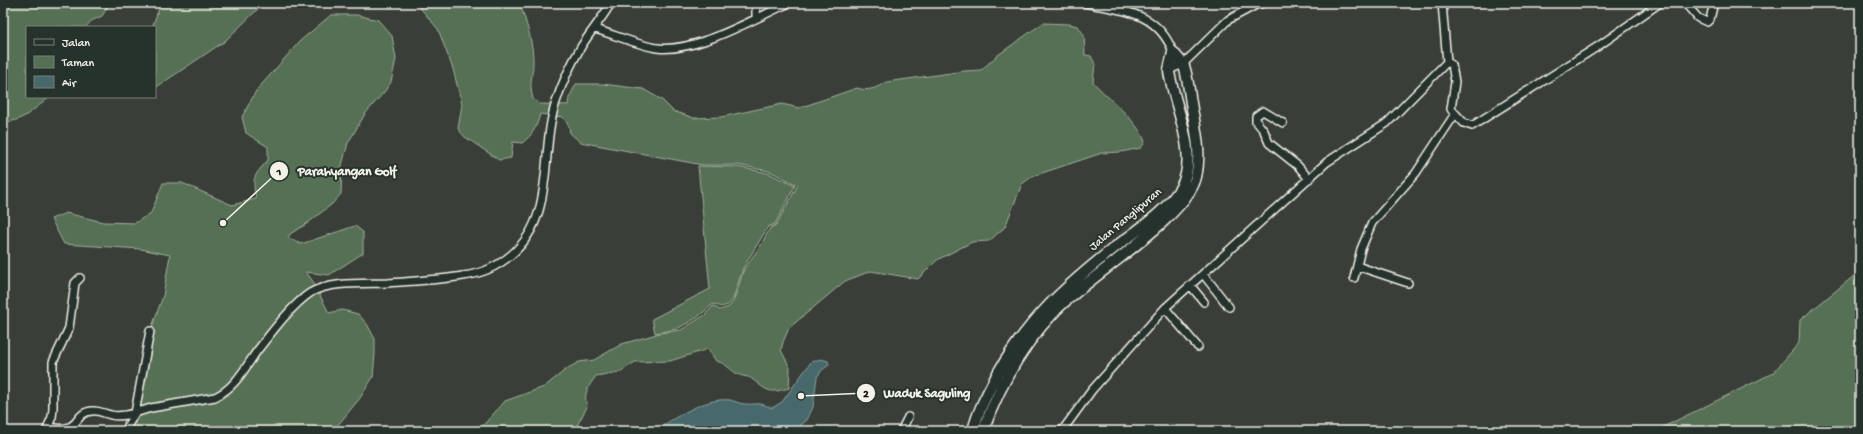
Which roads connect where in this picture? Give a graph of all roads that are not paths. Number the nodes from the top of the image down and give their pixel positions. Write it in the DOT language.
graph roads {
  1 [pos="611,3"];
  2 [pos="756,3"];
  3 [pos="789,3"];
  4 [pos="1085,3"];
  5 [pos="1264,3"];
  6 [pos="1442,3"];
  7 [pos="1660,3"];
  8 [pos="1685,3"];
  9 [pos="1714,3"];
  10 [pos="756,18"];
  11 [pos="595,29"];
  12 [pos="1173,52"];
  13 [pos="1447,62"];
  14 [pos="1183,64"];
  15 [pos="1169,70"];
  16 [pos="1455,114"];
  17 [pos="1283,123"];
  18 [pos="1309,179"];
  19 [pos="1357,266"];
  20 [pos="1203,274"];
  21 [pos="1086,276"];
  22 [pos="80,278"];
  23 [pos="1354,278"];
  24 [pos="1408,283"];
  25 [pos="1190,285"];
  26 [pos="1204,302"];
  27 [pos="1229,307"];
  28 [pos="1165,308"];
  29 [pos="150,331"];
  30 [pos="1198,347"];
  31 [pos="135,413"];
  32 [pos="908,417"];
  33 [pos="47,429"];
  34 [pos="128,431"];
  35 [pos="901,431"];
  36 [pos="972,431"];
  37 [pos="983,431"];
  38 [pos="1062,431"];
  1 -- 11 [label="street"];
  2 -- 10 [label="street"];
  3 -- 10 [label="street"];
  4 -- 12 [label="street"];
  5 -- 14 [label="street"];
  6 -- 13 [label="street"];
  7 -- 16 [label="street"];
  8 -- 9 [label="street"];
  10 -- 11 [label="street"];
  11 -- 31 [label="street"];
  12 -- 14 [label="main road, Jalan Panglipuran"];
  12 -- 15 [label="main road, Jalan Panglipuran"];
  13 -- 16 [label="street"];
  13 -- 18 [label="street"];
  14 -- 15 [label="street"];
  14 -- 21 [label="main road, Jalan Panglipuran"];
  15 -- 21 [label="main road, Jalan Panglipuran"];
  16 -- 19 [label="street"];
  17 -- 18 [label="street"];
  18 -- 20 [label="street"];
  19 -- 23 [label="street"];
  19 -- 24 [label="street"];
  20 -- 25 [label="street"];
  20 -- 27 [label="street"];
  21 -- 36 [label="main road, Jalan Panglipuran"];
  21 -- 37 [label="main road, Jalan Panglipuran"];
  22 -- 33 [label="street"];
  25 -- 26 [label="street"];
  25 -- 28 [label="street"];
  28 -- 30 [label="street"];
  28 -- 38 [label="street"];
  29 -- 31 [label="street"];
  31 -- 33 [label="street"];
  31 -- 34 [label="street"];
  32 -- 35 [label="street"];
}
